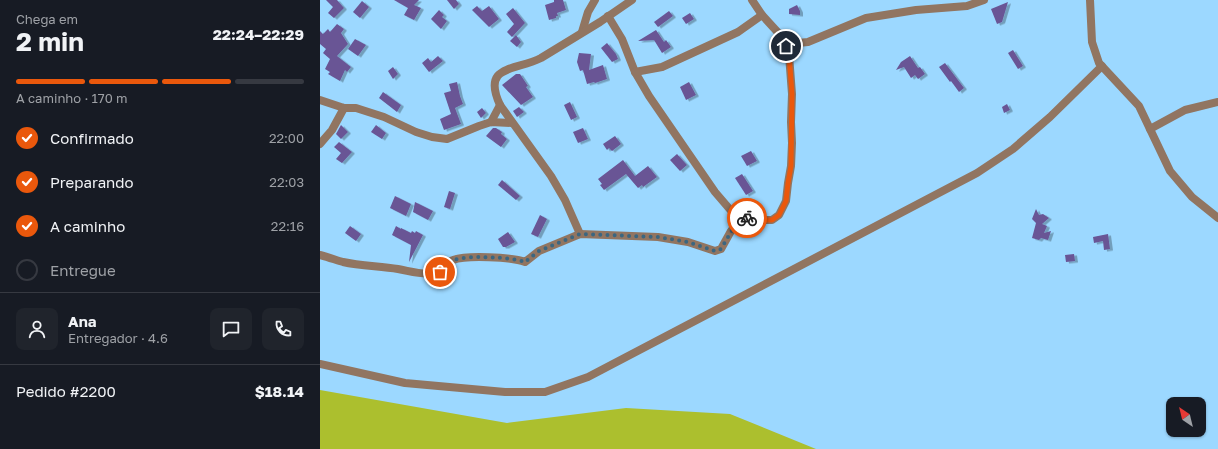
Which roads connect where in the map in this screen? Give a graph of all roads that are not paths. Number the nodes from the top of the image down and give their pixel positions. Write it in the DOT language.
graph roads {
  1 [pos="595,0"];
  2 [pos="632,0"];
  3 [pos="752,0"];
  4 [pos="984,0"];
  5 [pos="1090,0"];
  6 [pos="608,16"];
  7 [pos="762,16"];
  8 [pos="582,32"];
  9 [pos="783,38"];
  10 [pos="1102,66"];
  11 [pos="635,72"];
  12 [pos="320,100"];
  13 [pos="1218,102"];
  14 [pos="500,105"];
  15 [pos="344,108"];
  16 [pos="491,122"];
  17 [pos="512,123"];
  18 [pos="1150,128"];
  19 [pos="320,144"];
  20 [pos="1218,218"];
  21 [pos="739,220"];
  22 [pos="580,234"];
  23 [pos="320,255"];
  24 [pos="320,364"];
  1 -- 8 [label="street"];
  2 -- 6 [label="street"];
  3 -- 7 [label="street"];
  4 -- 9 [label="street"];
  5 -- 10 [label="street"];
  6 -- 8 [label="street"];
  6 -- 11 [label="street"];
  7 -- 9 [label="street"];
  7 -- 11 [label="street"];
  8 -- 14 [label="street"];
  9 -- 21 [label="street"];
  10 -- 18 [label="street"];
  10 -- 24 [label="street"];
  11 -- 21 [label="street"];
  12 -- 15 [label="street"];
  13 -- 18 [label="street"];
  14 -- 16 [label="street"];
  14 -- 17 [label="street"];
  15 -- 16 [label="street"];
  15 -- 19 [label="street"];
  16 -- 17 [label="street"];
  17 -- 22 [label="street"];
  18 -- 20 [label="street"];
  21 -- 22 [label="street"];
  22 -- 23 [label="street"];
}
